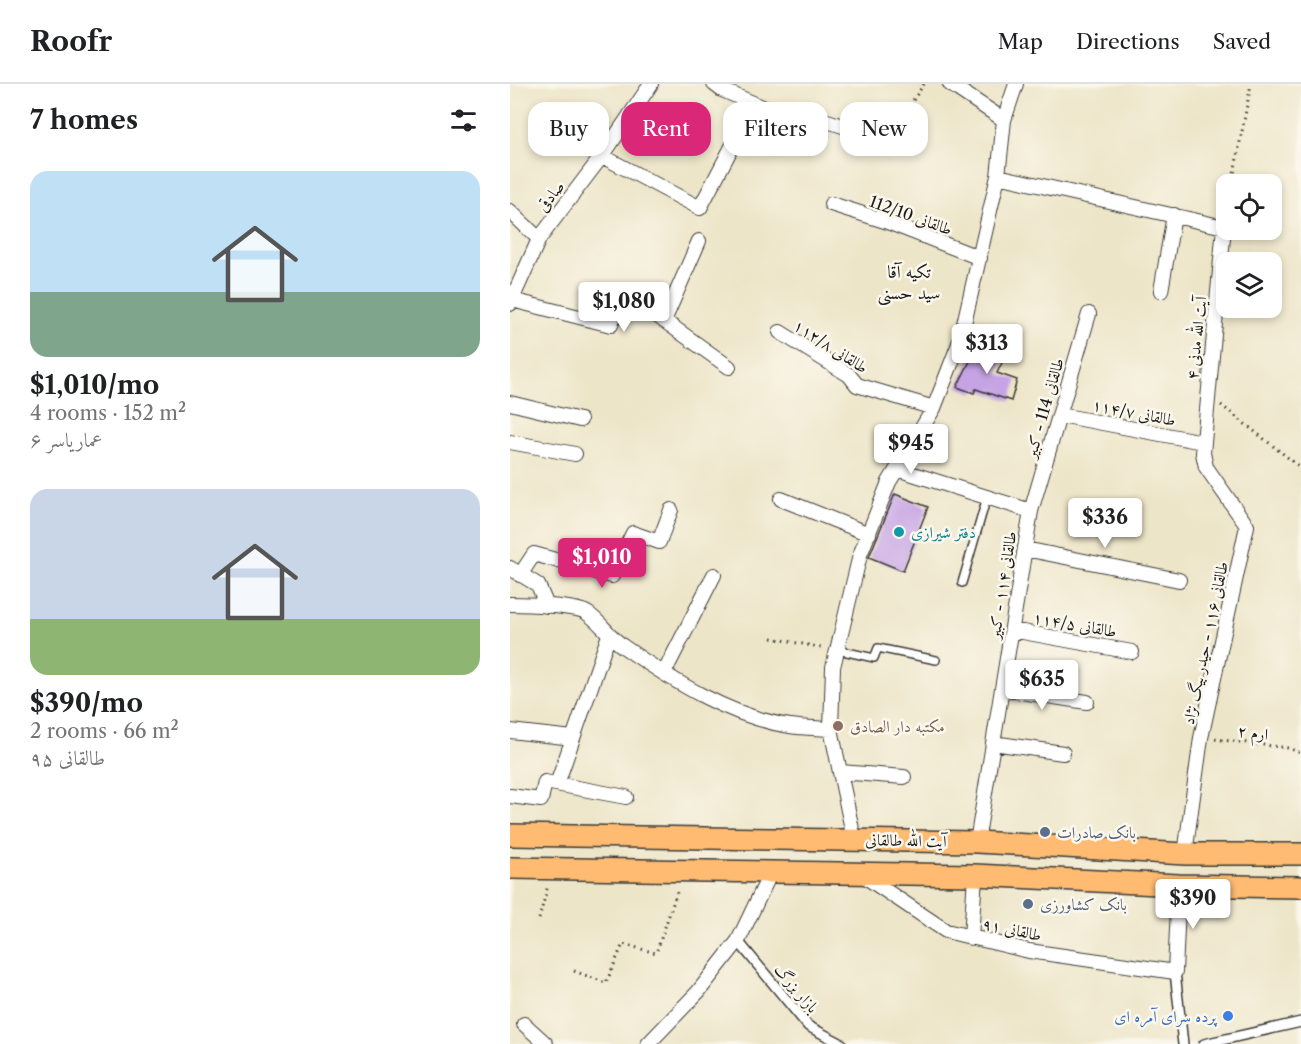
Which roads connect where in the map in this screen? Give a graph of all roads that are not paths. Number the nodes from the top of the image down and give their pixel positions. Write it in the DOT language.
graph roads {
  1 [pos="651,84"];
  2 [pos="714,84"];
  3 [pos="950,84"];
  4 [pos="1016,84"];
  5 [pos="1004,120"];
  6 [pos="840,125"];
  7 [pos="609,146"];
  8 [pos="602,156"];
  9 [pos="727,156"];
  10 [pos="998,176"];
  11 [pos="831,204"];
  12 [pos="510,212"];
  13 [pos="1174,215"];
  14 [pos="539,239"];
  15 [pos="699,241"];
  16 [pos="980,258"];
  17 [pos="1161,291"];
  18 [pos="511,302"];
  19 [pos="1089,314"];
  20 [pos="664,321"];
  21 [pos="780,332"];
  22 [pos="729,368"];
  23 [pos="510,403"];
  24 [pos="934,408"];
  25 [pos="1059,415"];
  26 [pos="580,420"];
  27 [pos="510,442"];
  28 [pos="1203,447"];
  29 [pos="575,454"];
  30 [pos="897,469"];
  31 [pos="987,497"];
  32 [pos="781,499"];
  33 [pos="671,510"];
  34 [pos="1031,511"];
  35 [pos="870,534"];
  36 [pos="1025,549"];
  37 [pos="515,571"];
  38 [pos="714,575"];
  39 [pos="1179,580"];
  40 [pos="962,583"];
  41 [pos="510,604"];
  42 [pos="547,606"];
  43 [pos="1012,630"];
  44 [pos="609,635"];
  45 [pos="838,650"];
  46 [pos="1132,652"];
  47 [pos="936,660"];
  48 [pos="664,673"];
  49 [pos="1002,689"];
  50 [pos="1087,702"];
  51 [pos="831,729"];
  52 [pos="510,731"];
  53 [pos="573,738"];
  54 [pos="993,743"];
  55 [pos="1063,753"];
  56 [pos="840,772"];
  57 [pos="904,777"];
  58 [pos="557,784"];
  59 [pos="510,796"];
  60 [pos="626,797"];
  61 [pos="510,836"];
  62 [pos="854,839"];
  63 [pos="976,842"];
  64 [pos="1185,854"];
  65 [pos="1301,854"];
  66 [pos="510,868"];
  67 [pos="771,872"];
  68 [pos="859,872"];
  69 [pos="975,875"];
  70 [pos="1179,885"];
  71 [pos="1301,887"];
  72 [pos="971,938"];
  73 [pos="738,941"];
  74 [pos="1175,972"];
  75 [pos="1301,1022"];
  76 [pos="524,1024"];
  77 [pos="651,1043"];
  78 [pos="546,1044"];
  79 [pos="842,1044"];
  80 [pos="1183,1044"];
  81 [pos="1204,1044"];
  1 -- 7 [label="street, صادقی"];
  2 -- 6 [label="street"];
  3 -- 5 [label="street"];
  4 -- 5 [label="street"];
  5 -- 10 [label="street"];
  8 -- 9 [label="street"];
  8 -- 14 [label="street, صادقی"];
  10 -- 13 [label="street"];
  10 -- 16 [label="street"];
  11 -- 16 [label="street, طالقانی 112/10"];
  12 -- 14 [label="street"];
  13 -- 17 [label="street"];
  13 -- 28 [label="street, ۴ آیت الله مدنی"];
  14 -- 18 [label="street, صادقی"];
  15 -- 20 [label="street"];
  16 -- 24 [label="street"];
  18 -- 20 [label="street"];
  19 -- 25 [label="street, طالقانی 114 - کبیر"];
  20 -- 22 [label="street"];
  21 -- 24 [label="street, طالقانی ۱۱۲/۸"];
  23 -- 26 [label="street"];
  24 -- 30 [label="street"];
  25 -- 28 [label="street, طالقانی ۱۱۴/۷"];
  25 -- 34 [label="street, طالقانی 114 - کبیر"];
  27 -- 29 [label="street"];
  28 -- 64 [label="street, طالقانی ۱۱۶ - حیدر بیگ نژاد"];
  30 -- 31 [label="street"];
  30 -- 35 [label="street"];
  31 -- 34 [label="street"];
  31 -- 40 [label="lane"];
  32 -- 35 [label="street"];
  33 -- 37 [label="street"];
  34 -- 36 [label="street, طالقانی ۱۱۴ - کبیر"];
  35 -- 45 [label="street"];
  36 -- 39 [label="street"];
  36 -- 43 [label="street, طالقانی ۱۱۴ - کبیر"];
  37 -- 42 [label="street"];
  38 -- 48 [label="street"];
  41 -- 42 [label="street"];
  42 -- 44 [label="street"];
  43 -- 46 [label="street, طالقانی ۱۱۴/۵"];
  43 -- 49 [label="street, طالقانی ۱۱۴ - کبیر"];
  44 -- 48 [label="street"];
  44 -- 53 [label="street"];
  45 -- 47 [label="lane"];
  45 -- 51 [label="street"];
  48 -- 51 [label="street"];
  49 -- 50 [label="street"];
  49 -- 54 [label="street, طالقانی ۱۱۴ - کبیر"];
  51 -- 56 [label="street"];
  52 -- 53 [label="street"];
  53 -- 58 [label="street"];
  54 -- 55 [label="street"];
  54 -- 63 [label="street, طالقانی ۱۱۴ - کبیر"];
  56 -- 57 [label="street"];
  56 -- 62 [label="street"];
  58 -- 59 [label="street"];
  58 -- 60 [label="street"];
  61 -- 62 [label="main road, آیت الله طالقانی"];
  62 -- 63 [label="main road, آیت الله طالقانی"];
  63 -- 64 [label="main road, آیت الله طالقانی"];
  64 -- 65 [label="main road, آیت الله طالقانی"];
  66 -- 67 [label="main road, آیت الله طالقانی"];
  67 -- 68 [label="main road, آیت الله طالقانی"];
  67 -- 73 [label="street"];
  68 -- 69 [label="main road, آیت الله طالقانی"];
  68 -- 72 [label="street, طالقانی ۹۱"];
  69 -- 70 [label="main road, آیت الله طالقانی"];
  69 -- 72 [label="street"];
  70 -- 71 [label="main road, آیت الله طالقانی"];
  70 -- 74 [label="street"];
  72 -- 74 [label="street, طالقانی ۹۱"];
  73 -- 77 [label="street"];
  73 -- 79 [label="street, بازار بزرگ"];
  74 -- 80 [label="street"];
  75 -- 81 [label="street"];
  76 -- 78 [label="street"];
}
